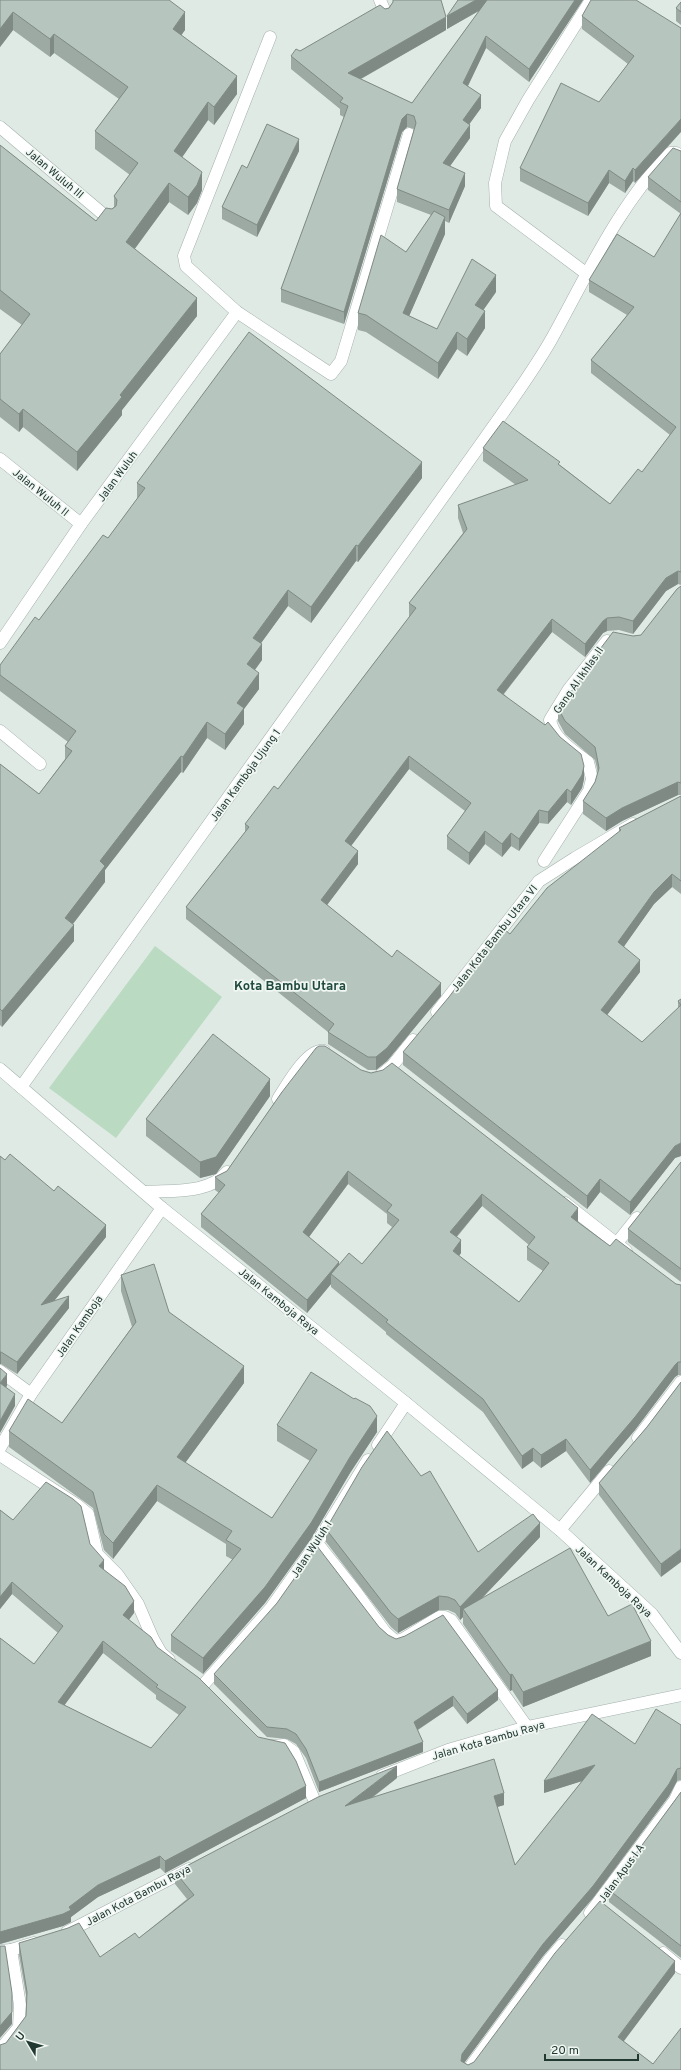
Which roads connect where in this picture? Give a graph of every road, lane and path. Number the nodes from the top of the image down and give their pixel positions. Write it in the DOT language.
graph roads {
  1 [pos="380,0"];
  2 [pos="592,0"];
  3 [pos="386,14"];
  4 [pos="270,37"];
  5 [pos="0,127"];
  6 [pos="409,134"];
  7 [pos="681,156"];
  8 [pos="110,220"];
  9 [pos="587,274"];
  10 [pos="237,312"];
  11 [pos="0,459"];
  12 [pos="81,524"];
  13 [pos="619,636"];
  14 [pos="0,643"];
  15 [pos="0,731"];
  16 [pos="40,764"];
  17 [pos="646,818"];
  18 [pos="544,861"];
  19 [pos="335,1056"];
  20 [pos="392,1066"];
  21 [pos="0,1069"];
  22 [pos="404,1075"];
  23 [pos="369,1078"];
  24 [pos="21,1087"];
  25 [pos="271,1109"];
  26 [pos="235,1162"];
  27 [pos="146,1192"];
  28 [pos="557,1196"];
  29 [pos="162,1208"];
  30 [pos="645,1208"];
  31 [pos="616,1243"];
  32 [pos="634,1256"];
  33 [pos="0,1371"];
  34 [pos="681,1382"];
  35 [pos="31,1394"];
  36 [pos="406,1403"];
  37 [pos="632,1446"];
  38 [pos="0,1448"];
  39 [pos="0,1455"];
  40 [pos="617,1462"];
  41 [pos="560,1530"];
  42 [pos="317,1543"];
  43 [pos="681,1653"];
  44 [pos="178,1667"];
  45 [pos="190,1676"];
  46 [pos="204,1684"];
  47 [pos="214,1694"];
  48 [pos="681,1695"];
  49 [pos="527,1728"];
  50 [pos="260,1741"];
  51 [pos="374,1779"];
  52 [pos="681,1787"];
  53 [pos="330,1797"];
  54 [pos="315,1802"];
  55 [pos="301,1810"];
  56 [pos="198,1864"];
  57 [pos="584,1920"];
  58 [pos="569,1938"];
  59 [pos="655,1947"];
  60 [pos="5,1950"];
  61 [pos="681,1968"];
  62 [pos="0,2050"];
  63 [pos="468,2070"];
  1 -- 3 [label="street"];
  2 -- 9 [label="street"];
  4 -- 10 [label="street"];
  5 -- 8 [label="street, Jalan Wuluh III"];
  6 -- 10 [label="street"];
  7 -- 9 [label="street, Jalan Kamboja Ujung 1"];
  9 -- 24 [label="street, Jalan Kamboja Ujung 1"];
  10 -- 12 [label="street, Jalan Wuluh"];
  11 -- 12 [label="street, Jalan Wuluh II"];
  12 -- 14 [label="street, Jalan Wuluh"];
  13 -- 18 [label="street, Gang Al Ikhlas II"];
  15 -- 16 [label="street"];
  17 -- 20 [label="street, Jalan Kota Bambu Utara VI"];
  19 -- 25 [label="street"];
  20 -- 22 [label="street"];
  20 -- 23 [label="street, Jalan Kota Bambu Utara VI"];
  21 -- 24 [label="street, Jalan Kamboja Raya"];
  24 -- 27 [label="street, Jalan Kamboja Raya"];
  26 -- 27 [label="street"];
  27 -- 29 [label="street, Jalan Kamboja Raya"];
  28 -- 31 [label="street"];
  29 -- 35 [label="street, Jalan Kamboja"];
  29 -- 36 [label="street, Jalan Kamboja Raya"];
  30 -- 31 [label="street"];
  31 -- 32 [label="street"];
  33 -- 35 [label="street"];
  34 -- 37 [label="street"];
  35 -- 38 [label="street, Jalan Kamboja"];
  36 -- 41 [label="street, Jalan Kamboja Raya"];
  36 -- 42 [label="street, Jalan Wuluh I"];
  39 -- 44 [label="street"];
  40 -- 41 [label="street"];
  41 -- 43 [label="street, Jalan Kamboja Raya"];
  42 -- 46 [label="street, Jalan Wuluh I"];
  42 -- 49 [label="street"];
  45 -- 46 [label="street"];
  46 -- 47 [label="street"];
  48 -- 49 [label="street, Jalan Kota Bambu Raya"];
  49 -- 51 [label="street, Jalan Kota Bambu Raya"];
  50 -- 54 [label="street"];
  52 -- 57 [label="street, Jalan Apus I A"];
  53 -- 54 [label="street"];
  54 -- 55 [label="street"];
  56 -- 60 [label="street, Jalan Kota Bambu Raya"];
  58 -- 63 [label="street"];
  59 -- 61 [label="street"];
  60 -- 62 [label="street"];
}
